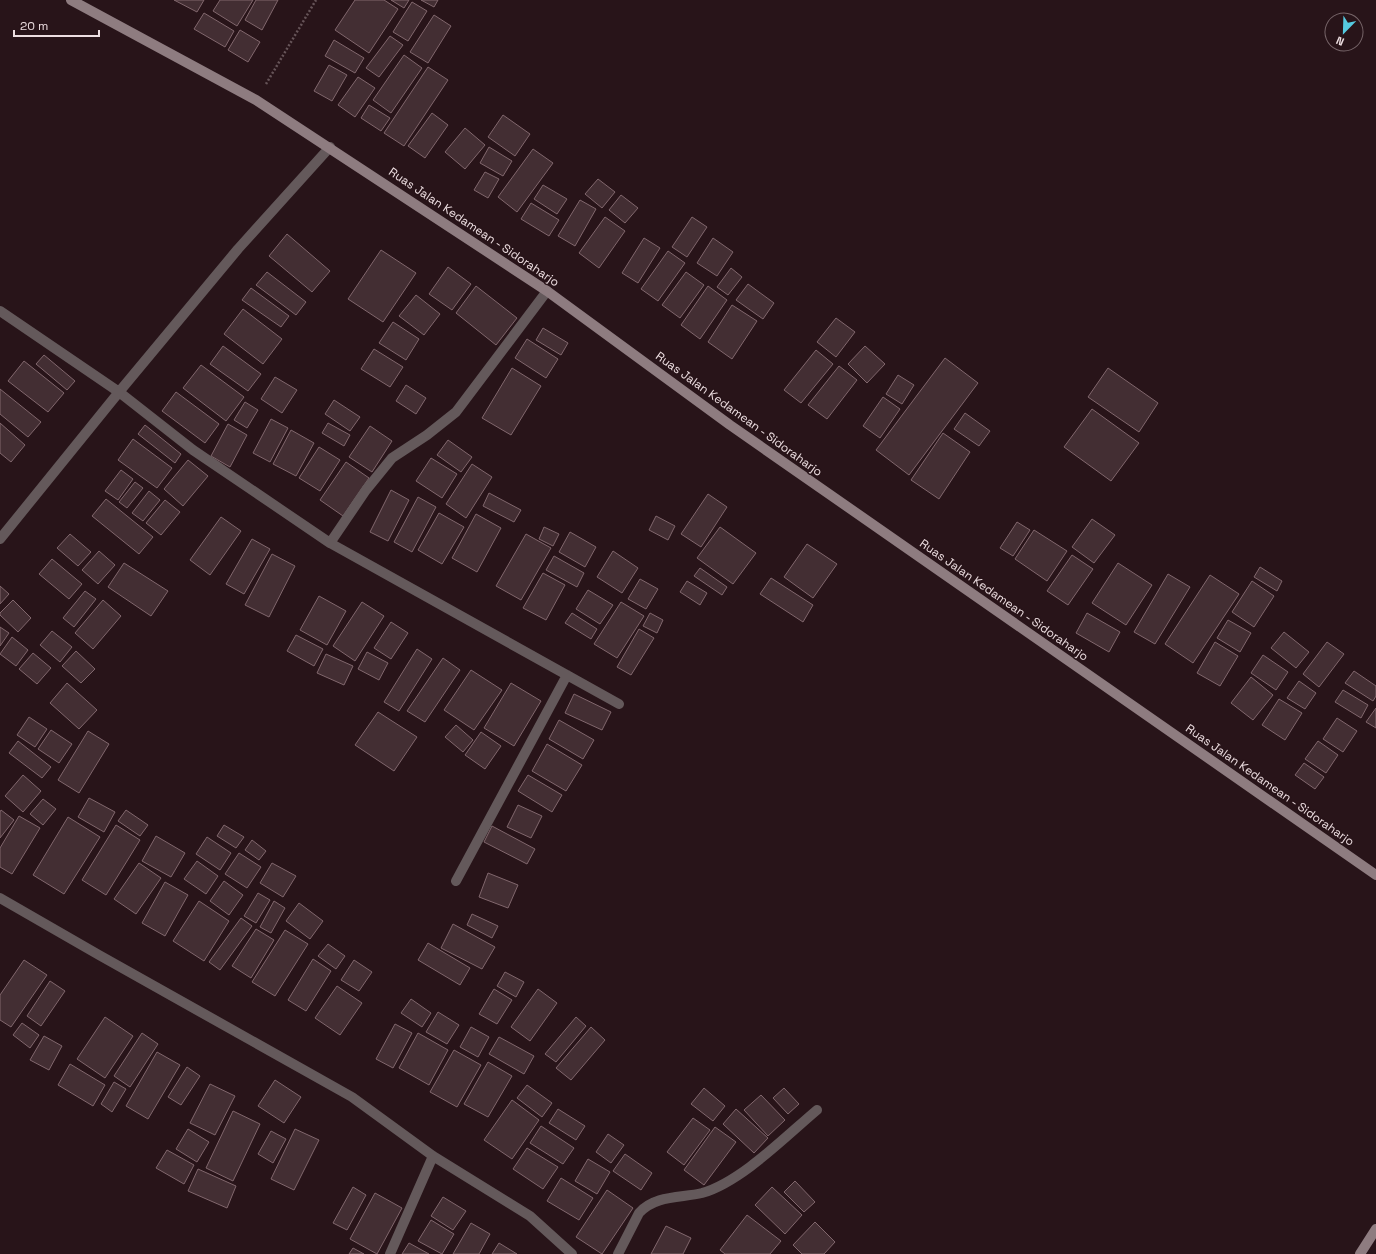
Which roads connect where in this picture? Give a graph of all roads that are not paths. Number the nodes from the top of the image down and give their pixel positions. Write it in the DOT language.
graph roads {
  1 [pos="71,0"];
  2 [pos="330,147"];
  3 [pos="547,290"];
  4 [pos="0,312"];
  5 [pos="119,392"];
  6 [pos="0,539"];
  7 [pos="330,543"];
  8 [pos="567,675"];
  9 [pos="619,704"];
  10 [pos="1376,875"];
  11 [pos="456,882"];
  12 [pos="0,898"];
  13 [pos="817,1110"];
  14 [pos="433,1156"];
  15 [pos="1376,1229"];
  16 [pos="390,1254"];
  17 [pos="572,1254"];
  18 [pos="618,1254"];
  19 [pos="1360,1254"];
  1 -- 2 [label="main road, Ruas Jalan Kedamean - Sidoraharjo"];
  2 -- 3 [label="main road, Ruas Jalan Kedamean - Sidoraharjo"];
  2 -- 5 [label="street"];
  3 -- 7 [label="street"];
  3 -- 10 [label="main road, Ruas Jalan Kedamean - Sidoraharjo"];
  4 -- 5 [label="street"];
  5 -- 6 [label="street"];
  5 -- 7 [label="street"];
  7 -- 8 [label="street"];
  8 -- 9 [label="street"];
  8 -- 11 [label="street"];
  12 -- 14 [label="street"];
  13 -- 18 [label="street"];
  14 -- 16 [label="street"];
  14 -- 17 [label="street"];
  15 -- 19 [label="main road"];
}
